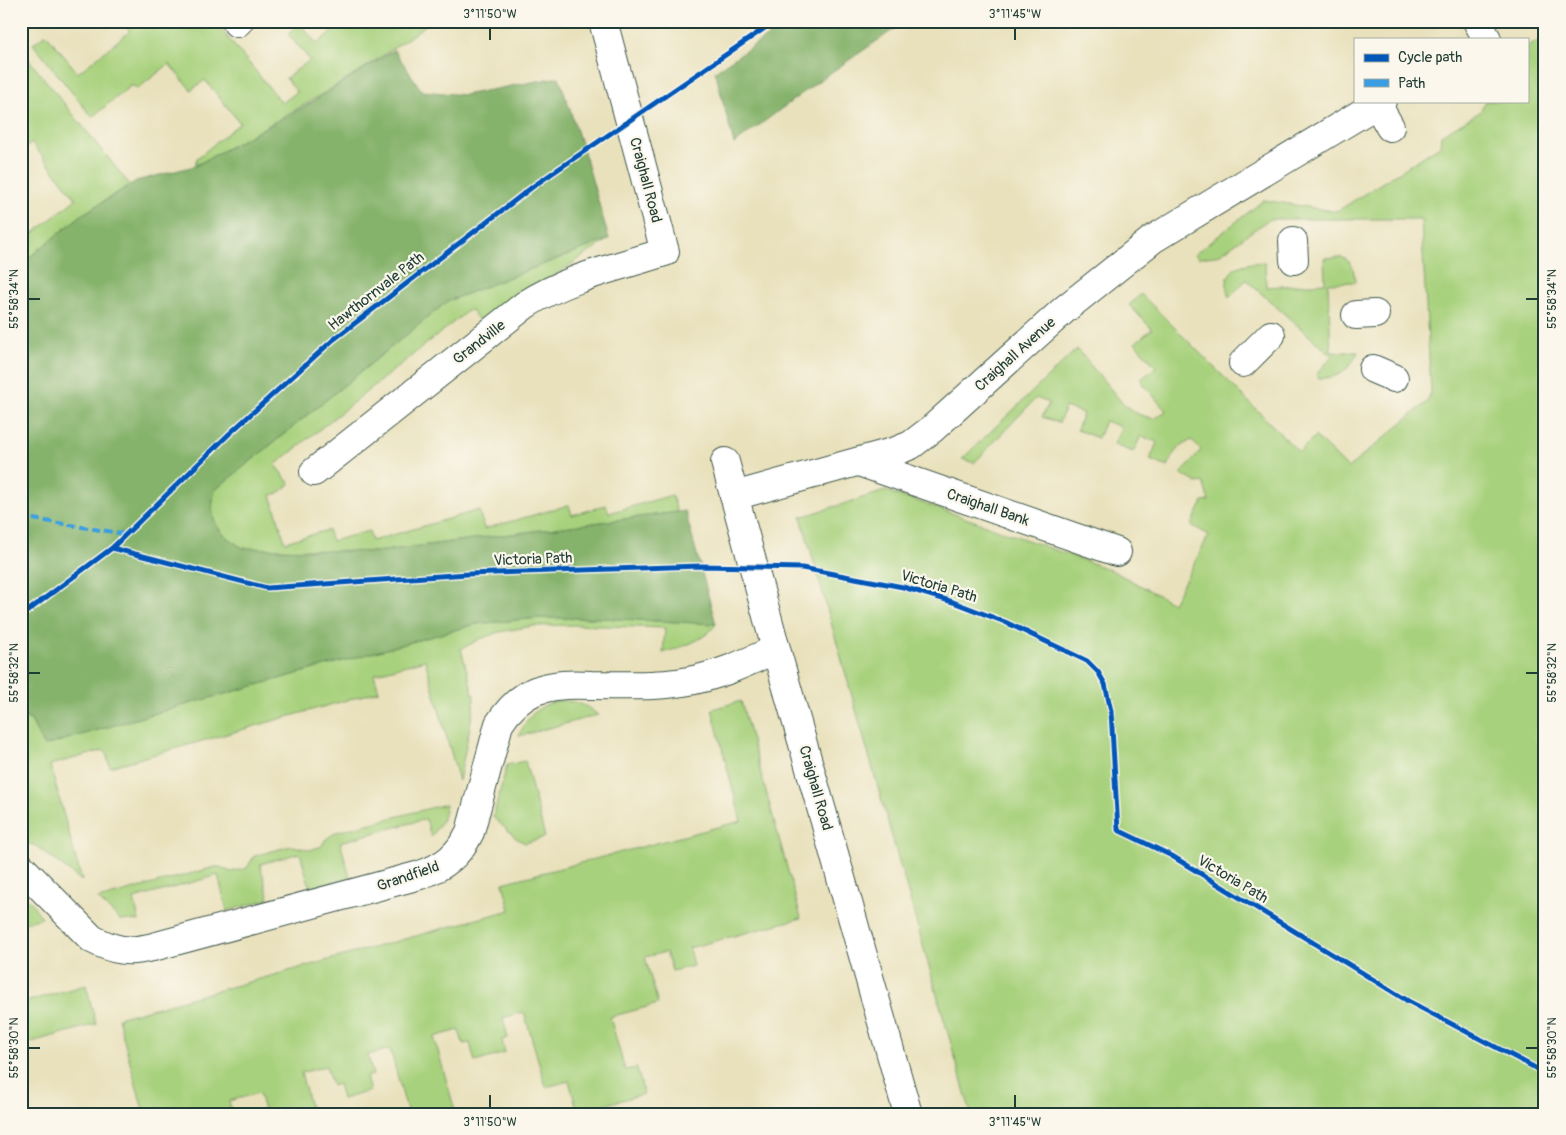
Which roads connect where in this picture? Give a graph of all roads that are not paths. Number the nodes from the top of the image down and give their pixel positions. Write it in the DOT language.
graph roads {
  1 [pos="603,21"];
  2 [pos="1477,21"];
  3 [pos="1486,38"];
  4 [pos="1383,111"];
  5 [pos="665,252"];
  6 [pos="1271,335"];
  7 [pos="1243,363"];
  8 [pos="725,462"];
  9 [pos="859,462"];
  10 [pos="314,472"];
  11 [pos="735,499"];
  12 [pos="1117,552"];
  13 [pos="776,649"];
  14 [pos="21,868"];
  15 [pos="908,1114"];
  1 -- 5 [label="street, Craighall Road"];
  2 -- 3 [label="street"];
  4 -- 9 [label="street, Craighall Avenue"];
  5 -- 10 [label="street, Grandville"];
  6 -- 7 [label="street"];
  8 -- 11 [label="street, Craighall Road"];
  9 -- 11 [label="street, Craighall Avenue"];
  9 -- 12 [label="street, Craighall Bank"];
  11 -- 13 [label="street, Craighall Road"];
  13 -- 14 [label="street, Grandfield"];
  13 -- 15 [label="street, Craighall Road"];
}
